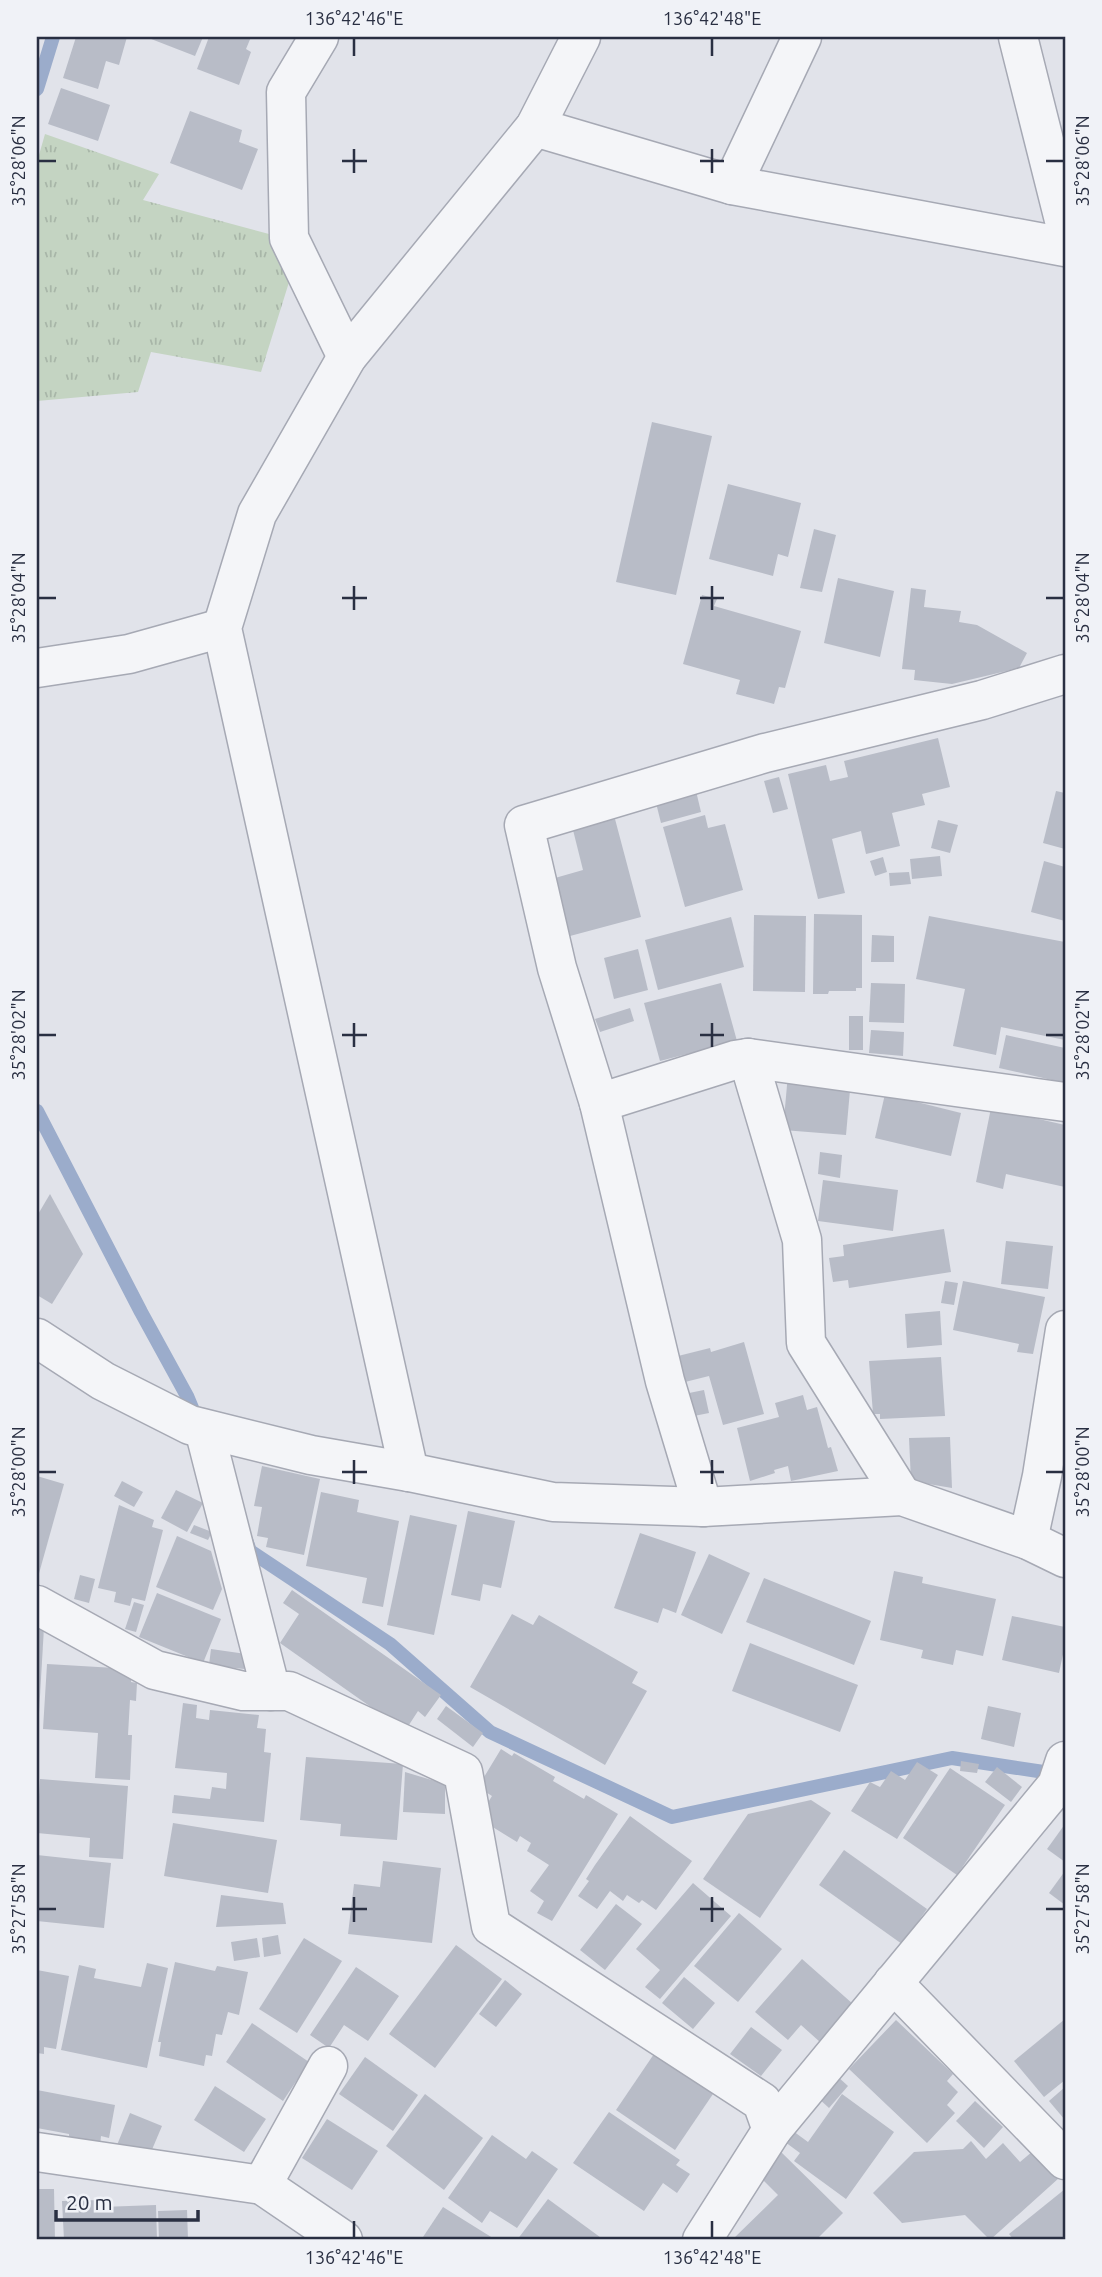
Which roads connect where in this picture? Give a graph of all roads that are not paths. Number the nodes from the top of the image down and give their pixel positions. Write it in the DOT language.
graph roads {
  1 [pos="319,37"];
  2 [pos="581,37"];
  3 [pos="802,37"];
  4 [pos="1018,37"];
  5 [pos="535,127"];
  6 [pos="732,186"];
  7 [pos="1065,224"];
  8 [pos="1065,247"];
  9 [pos="347,357"];
  10 [pos="222,628"];
  11 [pos="37,668"];
  12 [pos="1065,674"];
  13 [pos="748,1058"];
  14 [pos="1065,1102"];
  15 [pos="599,1103"];
  16 [pos="1065,1330"];
  17 [pos="37,1338"];
  18 [pos="204,1429"];
  19 [pos="409,1472"];
  20 [pos="902,1496"];
  21 [pos="703,1507"];
  22 [pos="1028,1540"];
  23 [pos="1065,1558"];
  24 [pos="37,1605"];
  25 [pos="271,1691"];
  26 [pos="1065,1761"];
  27 [pos="893,1983"];
  28 [pos="328,2066"];
  29 [pos="772,2130"];
  30 [pos="37,2152"];
  31 [pos="1065,2160"];
  32 [pos="262,2185"];
  33 [pos="325,2234"];
  34 [pos="702,2240"];
  1 -- 9 [label="street"];
  2 -- 5 [label="street"];
  3 -- 6 [label="street"];
  4 -- 7 [label="street"];
  5 -- 6 [label="street"];
  5 -- 9 [label="street"];
  6 -- 8 [label="street"];
  9 -- 10 [label="street"];
  10 -- 11 [label="street"];
  10 -- 19 [label="street"];
  12 -- 15 [label="street"];
  13 -- 14 [label="street"];
  13 -- 15 [label="street"];
  13 -- 20 [label="street"];
  15 -- 21 [label="street"];
  16 -- 22 [label="street"];
  17 -- 18 [label="street"];
  18 -- 19 [label="street"];
  18 -- 25 [label="street"];
  19 -- 21 [label="street"];
  20 -- 21 [label="street"];
  20 -- 22 [label="street"];
  22 -- 23 [label="street"];
  24 -- 25 [label="street"];
  25 -- 29 [label="street"];
  26 -- 27 [label="street"];
  27 -- 29 [label="street"];
  27 -- 31 [label="street"];
  28 -- 32 [label="street"];
  29 -- 34 [label="street"];
  30 -- 32 [label="street"];
  32 -- 33 [label="street"];
}
